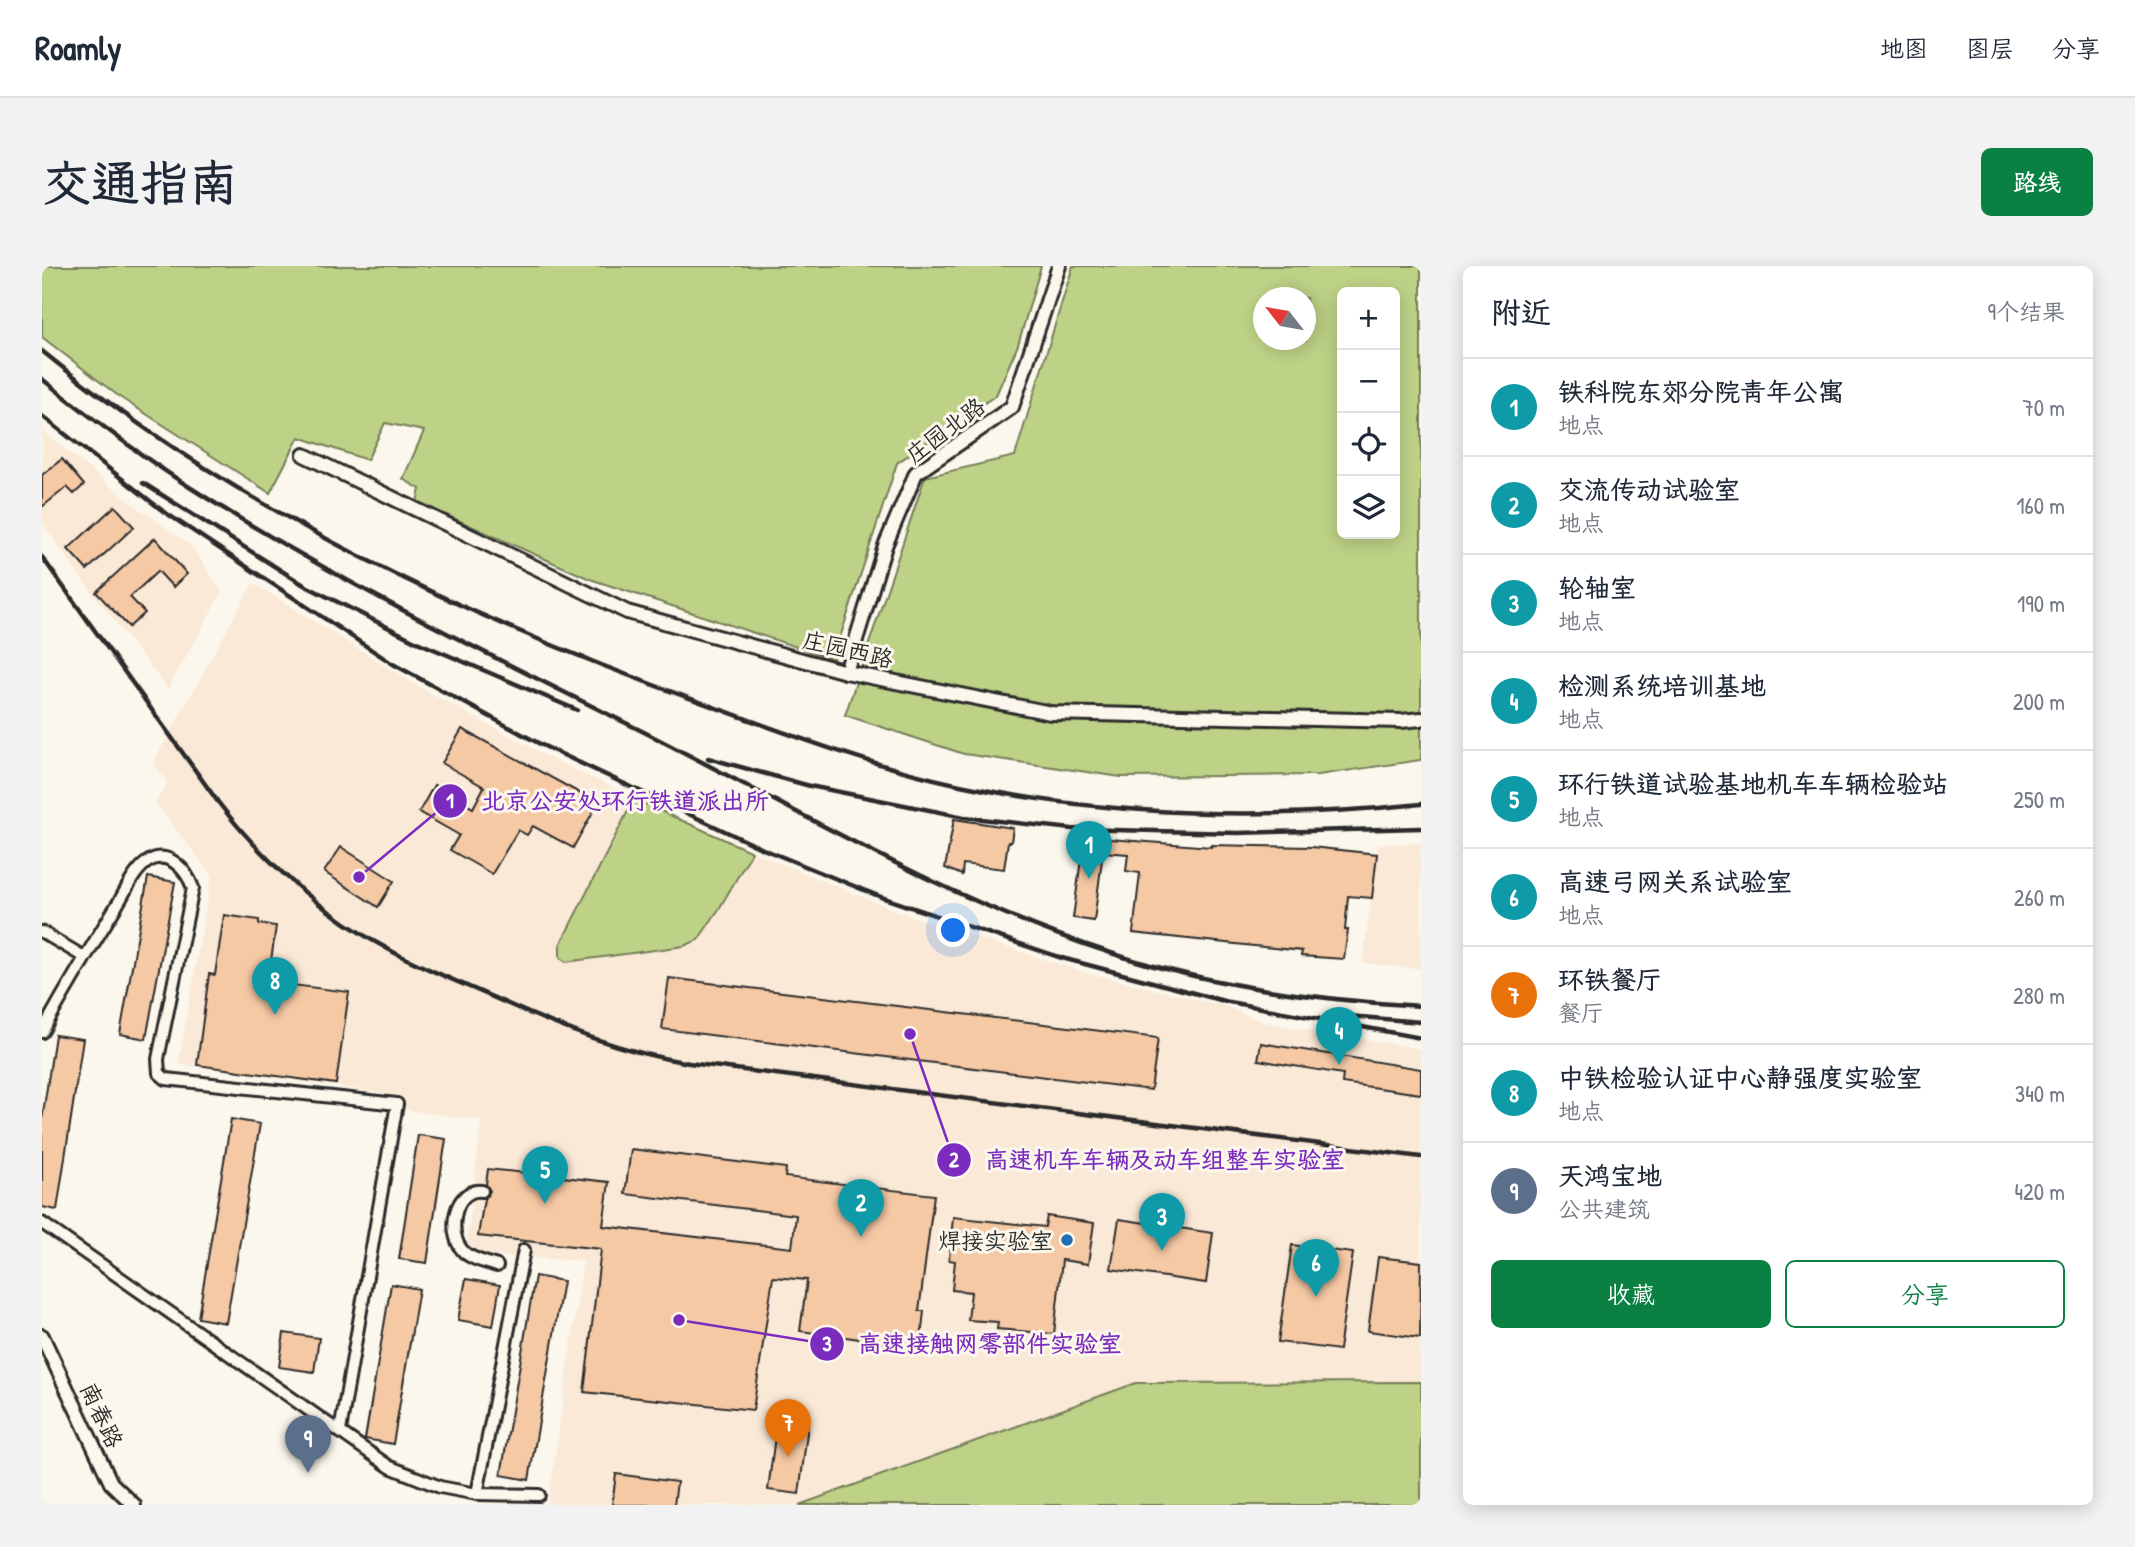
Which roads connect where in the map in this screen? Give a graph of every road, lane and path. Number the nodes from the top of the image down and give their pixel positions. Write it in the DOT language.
graph roads {
  1 [pos="1059,266"];
  2 [pos="303,455"];
  3 [pos="846,672"];
  4 [pos="1421,719"];
  5 [pos="42,932"];
  6 [pos="84,957"];
  7 [pos="42,1032"];
  8 [pos="482,1191"];
  9 [pos="42,1223"];
  10 [pos="524,1250"];
  11 [pos="497,1266"];
  12 [pos="42,1336"];
  13 [pos="340,1431"];
  14 [pos="477,1494"];
  15 [pos="539,1495"];
  16 [pos="134,1505"];
  1 -- 3 [label="street, 庄园北路"];
  2 -- 3 [label="street, 庄园西路"];
  3 -- 4 [label="street, 庄园西路"];
  5 -- 6 [label="street"];
  6 -- 7 [label="street"];
  6 -- 13 [label="street"];
  8 -- 11 [label="street"];
  9 -- 13 [label="street"];
  10 -- 14 [label="street"];
  12 -- 16 [label="street, 南春路"];
  13 -- 14 [label="street"];
  14 -- 15 [label="street"];
}
